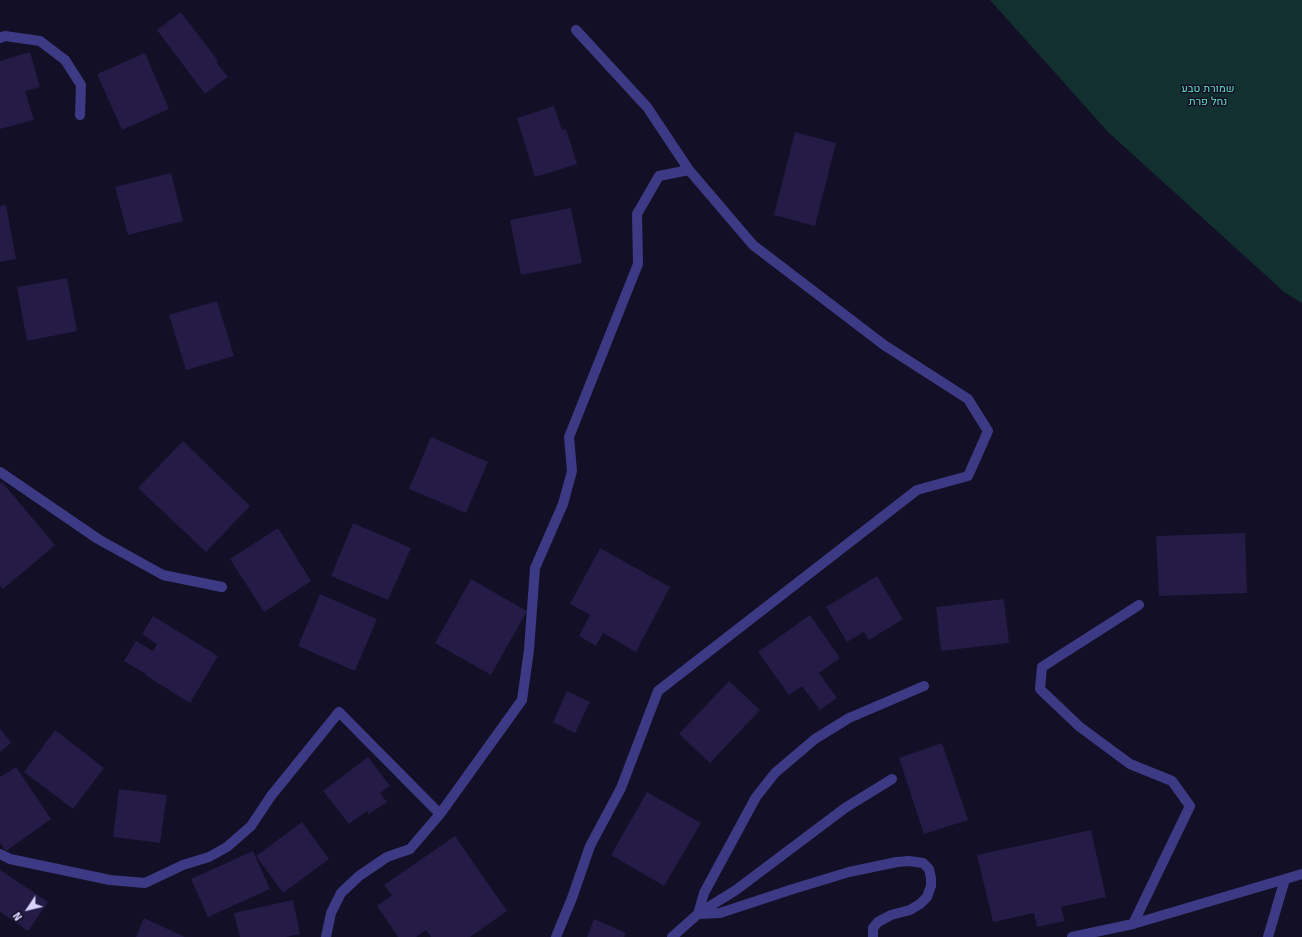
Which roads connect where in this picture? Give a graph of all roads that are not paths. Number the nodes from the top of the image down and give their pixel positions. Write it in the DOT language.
graph roads {
  1 [pos="576,30"];
  2 [pos="0,38"];
  3 [pos="80,115"];
  4 [pos="689,170"];
  5 [pos="0,472"];
  6 [pos="222,587"];
  7 [pos="1140,605"];
  8 [pos="924,686"];
  9 [pos="892,779"];
  10 [pos="440,814"];
  11 [pos="0,854"];
  12 [pos="1302,874"];
  13 [pos="1285,879"];
  14 [pos="698,914"];
  15 [pos="1133,924"];
  16 [pos="326,937"];
  17 [pos="556,937"];
  18 [pos="672,937"];
  19 [pos="873,937"];
  20 [pos="1072,937"];
  21 [pos="1268,937"];
  1 -- 4 [label="street"];
  2 -- 3 [label="street"];
  4 -- 10 [label="street"];
  4 -- 17 [label="street"];
  5 -- 6 [label="street"];
  7 -- 15 [label="street"];
  8 -- 14 [label="street"];
  9 -- 14 [label="street"];
  10 -- 11 [label="street"];
  10 -- 16 [label="street"];
  12 -- 13 [label="street"];
  13 -- 15 [label="street"];
  13 -- 21 [label="street"];
  14 -- 18 [label="street"];
  14 -- 19 [label="street"];
  15 -- 20 [label="street"];
}
